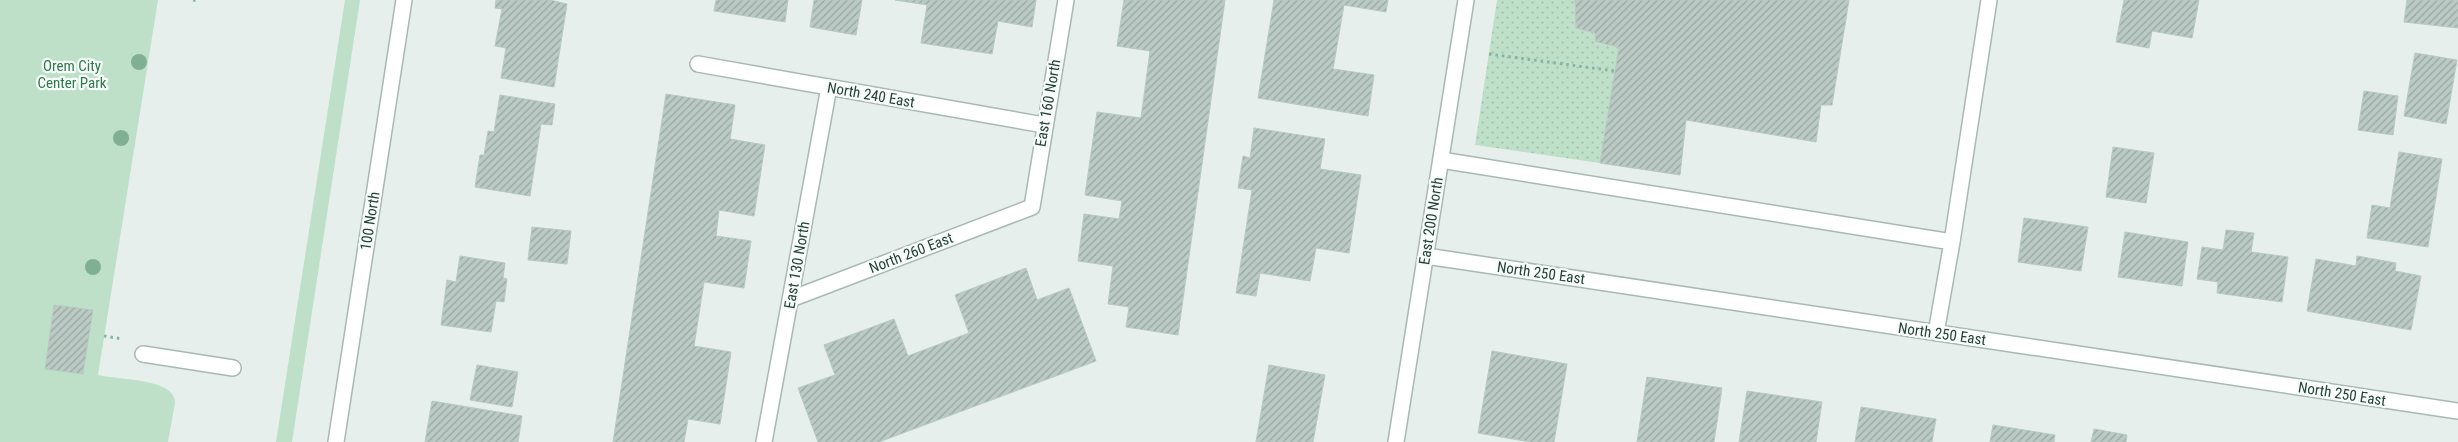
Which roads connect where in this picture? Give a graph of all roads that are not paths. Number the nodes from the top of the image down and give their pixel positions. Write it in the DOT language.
graph roads {
  1 [pos="404,0"];
  2 [pos="1066,0"];
  3 [pos="1466,0"];
  4 [pos="1989,0"];
  5 [pos="698,64"];
  6 [pos="829,88"];
  7 [pos="1044,126"];
  8 [pos="1441,160"];
  9 [pos="1032,207"];
  10 [pos="1952,242"];
  11 [pos="1426,256"];
  12 [pos="791,299"];
  13 [pos="1936,333"];
  14 [pos="143,354"];
  15 [pos="233,368"];
  16 [pos="2458,411"];
  17 [pos="336,442"];
  18 [pos="764,442"];
  19 [pos="1396,442"];
  1 -- 17 [label="street, 100 North"];
  2 -- 7 [label="street, East 160 North"];
  3 -- 8 [label="street, East 200 North"];
  4 -- 10 [label="street"];
  5 -- 6 [label="street, North 240 East"];
  6 -- 7 [label="street, North 240 East"];
  6 -- 12 [label="street, East 130 North"];
  7 -- 9 [label="street, East 160 North"];
  8 -- 10 [label="street"];
  8 -- 11 [label="street, East 200 North"];
  9 -- 12 [label="street, North 260 East"];
  10 -- 13 [label="street"];
  11 -- 13 [label="street, North 250 East"];
  11 -- 19 [label="street, East 200 North"];
  12 -- 18 [label="street, East 130 North"];
  13 -- 16 [label="street, North 250 East"];
  14 -- 15 [label="street"];
}
